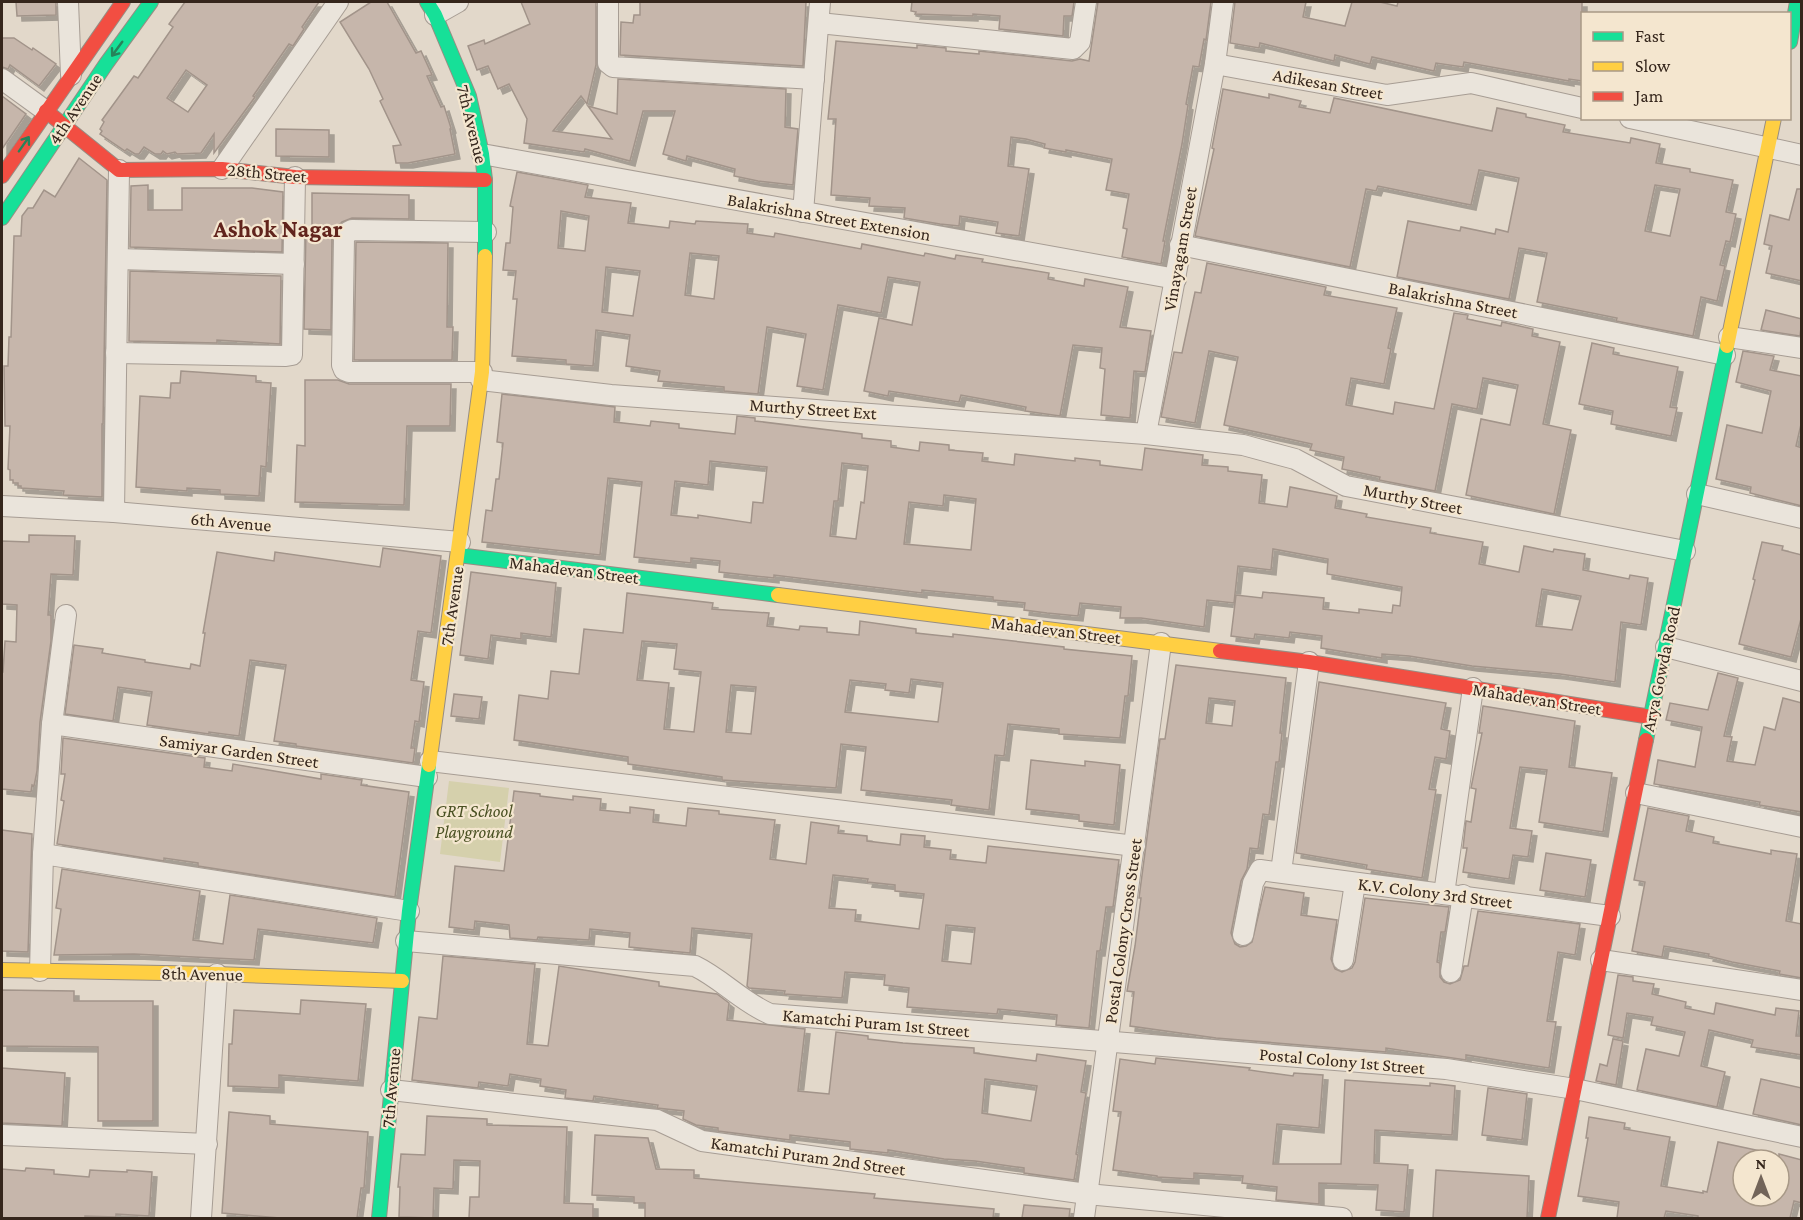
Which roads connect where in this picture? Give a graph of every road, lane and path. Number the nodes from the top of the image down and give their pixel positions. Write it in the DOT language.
graph roads {
  1 [pos="68,2"];
  2 [pos="123,2"];
  3 [pos="151,2"];
  4 [pos="338,2"];
  5 [pos="458,2"];
  6 [pos="608,2"];
  7 [pos="820,2"];
  8 [pos="1086,2"];
  9 [pos="1223,2"];
  10 [pos="1797,2"];
  11 [pos="431,8"];
  12 [pos="819,23"];
  13 [pos="1791,36"];
  14 [pos="1215,64"];
  15 [pos="71,75"];
  16 [pos="2,79"];
  17 [pos="813,79"];
  18 [pos="1581,108"];
  19 [pos="46,111"];
  20 [pos="1639,120"];
  21 [pos="1774,120"];
  22 [pos="64,126"];
  23 [pos="1768,149"];
  24 [pos="482,154"];
  25 [pos="1802,155"];
  26 [pos="222,169"];
  27 [pos="119,170"];
  28 [pos="2,176"];
  29 [pos="295,177"];
  30 [pos="485,180"];
  31 [pos="803,212"];
  32 [pos="2,218"];
  33 [pos="486,232"];
  34 [pos="1180,245"];
  35 [pos="118,259"];
  36 [pos="294,264"];
  37 [pos="1176,279"];
  38 [pos="1727,346"];
  39 [pos="1802,348"];
  40 [pos="116,353"];
  41 [pos="482,376"];
  42 [pos="1146,434"];
  43 [pos="1697,494"];
  44 [pos="2,506"];
  45 [pos="114,512"];
  46 [pos="1802,518"];
  47 [pos="459,548"];
  48 [pos="1685,551"];
  49 [pos="66,615"];
  50 [pos="1161,643"];
  51 [pos="1666,647"];
  52 [pos="1309,662"];
  53 [pos="1802,681"];
  54 [pos="1473,688"];
  55 [pos="1651,717"];
  56 [pos="52,724"];
  57 [pos="429,769"];
  58 [pos="1636,793"];
  59 [pos="1802,827"];
  60 [pos="1135,846"];
  61 [pos="43,854"];
  62 [pos="1281,872"];
  63 [pos="1355,883"];
  64 [pos="1453,895"];
  65 [pos="409,911"];
  66 [pos="1610,916"];
  67 [pos="1243,934"];
  68 [pos="406,941"];
  69 [pos="1344,960"];
  70 [pos="1601,960"];
  71 [pos="2,970"];
  72 [pos="40,971"];
  73 [pos="1451,972"];
  74 [pos="216,974"];
  75 [pos="402,981"];
  76 [pos="1802,990"];
  77 [pos="1108,1042"];
  78 [pos="1575,1089"];
  79 [pos="391,1090"];
  80 [pos="2,1135"];
  81 [pos="1802,1137"];
  82 [pos="207,1144"];
  83 [pos="1087,1194"];
  84 [pos="201,1218"];
  85 [pos="379,1218"];
  86 [pos="1083,1218"];
  87 [pos="1342,1218"];
  88 [pos="1548,1218"];
  1 -- 15 [label="street"];
  2 -- 15 [label="main road"];
  3 -- 22 [label="main road, 4th Avenue, one-way"];
  4 -- 26 [label="street"];
  5 -- 11 [label="street"];
  6 -- 17 [label="street"];
  7 -- 12 [label="street"];
  8 -- 12 [label="street"];
  9 -- 14 [label="street, Vinayagam Street"];
  10 -- 13 [label="main road"];
  11 -- 24 [label="main road, 7th Avenue"];
  12 -- 17 [label="street"];
  14 -- 18 [label="street, Adikesan Street"];
  14 -- 34 [label="street, Vinayagam Street"];
  15 -- 19 [label="main road"];
  16 -- 19 [label="street"];
  17 -- 31 [label="street"];
  19 -- 22 [label="main road"];
  28 -- 19 [label="main road, one-way"];
  20 -- 23 [label="street"];
  21 -- 23 [label="main road, Arya Gowda Road"];
  22 -- 27 [label="main road"];
  22 -- 32 [label="main road, 4th Avenue"];
  23 -- 25 [label="street"];
  23 -- 38 [label="main road, Arya Gowda Road"];
  24 -- 30 [label="main road, 7th Avenue"];
  24 -- 31 [label="street, Balakrishna Street Extension"];
  26 -- 27 [label="main road, 28th Street"];
  26 -- 29 [label="main road, 28th Street"];
  27 -- 35 [label="street"];
  29 -- 30 [label="main road, 28th Street"];
  29 -- 36 [label="street"];
  30 -- 33 [label="main road, 7th Avenue"];
  31 -- 37 [label="street, Balakrishna Street Extension"];
  33 -- 41 [label="main road, 7th Avenue"];
  33 -- 41 [label="street, Murthy Street Ext"];
  34 -- 37 [label="street, Vinayagam Street"];
  34 -- 38 [label="street, Balakrishna Street"];
  35 -- 36 [label="street"];
  35 -- 40 [label="street"];
  36 -- 40 [label="street"];
  37 -- 42 [label="street, Vinayagam Street"];
  38 -- 39 [label="street, Balakrishna Street"];
  38 -- 43 [label="main road, Arya Gowda Road"];
  40 -- 45 [label="street"];
  41 -- 42 [label="street, Murthy Street Ext"];
  41 -- 47 [label="main road, 7th Avenue"];
  42 -- 48 [label="street, Murthy Street"];
  43 -- 46 [label="street"];
  43 -- 48 [label="main road, Arya Gowda Road"];
  44 -- 45 [label="street, 6th Avenue"];
  45 -- 47 [label="street, 6th Avenue"];
  47 -- 50 [label="main road, Mahadevan Street"];
  47 -- 57 [label="main road, 7th Avenue"];
  48 -- 51 [label="main road, Arya Gowda Road"];
  49 -- 56 [label="street"];
  50 -- 52 [label="main road, Mahadevan Street"];
  50 -- 60 [label="street, Postal Colony Cross Street"];
  51 -- 53 [label="street"];
  51 -- 55 [label="main road, Arya Gowda Road"];
  52 -- 54 [label="main road, Mahadevan Street"];
  52 -- 62 [label="street"];
  54 -- 55 [label="main road, Mahadevan Street"];
  54 -- 64 [label="street"];
  55 -- 58 [label="main road, Arya Gowda Road"];
  56 -- 57 [label="street, Samiyar Garden Street"];
  56 -- 61 [label="street"];
  57 -- 60 [label="street, Samiyar Garden Street"];
  57 -- 65 [label="main road, 7th Avenue"];
  58 -- 59 [label="street"];
  58 -- 66 [label="main road, Arya Gowda Road"];
  60 -- 77 [label="street, Postal Colony Cross Street"];
  61 -- 65 [label="street"];
  61 -- 72 [label="street"];
  62 -- 63 [label="street, K.V. Colony 3rd Street"];
  62 -- 67 [label="street, K.V. Colony 3rd Street"];
  63 -- 64 [label="street, K.V. Colony 3rd Street"];
  63 -- 69 [label="street"];
  64 -- 66 [label="street, K.V. Colony 3rd Street"];
  64 -- 73 [label="street"];
  65 -- 68 [label="main road, 7th Avenue"];
  66 -- 70 [label="main road, Arya Gowda Road"];
  68 -- 75 [label="main road, 7th Avenue"];
  68 -- 77 [label="street, Kamatchi Puram 1st Street"];
  70 -- 76 [label="street"];
  70 -- 78 [label="main road, Arya Gowda Road"];
  71 -- 72 [label="main road, 8th Avenue"];
  72 -- 74 [label="main road, 8th Avenue"];
  74 -- 75 [label="main road, 8th Avenue"];
  74 -- 82 [label="street"];
  75 -- 79 [label="main road, 7th Avenue"];
  77 -- 78 [label="street, Postal Colony 1st Street"];
  77 -- 83 [label="street, Postal Colony Cross Street"];
  78 -- 81 [label="street, Postal Colony 1st Street"];
  78 -- 88 [label="main road, Arya Gowda Road"];
  79 -- 83 [label="street, Kamatchi Puram 2nd Street"];
  79 -- 85 [label="main road, 7th Avenue"];
  80 -- 82 [label="street"];
  82 -- 84 [label="street"];
  83 -- 86 [label="street, Postal Colony Cross Street"];
  83 -- 87 [label="street, Kamatchi Puram 2nd Street"];
}
